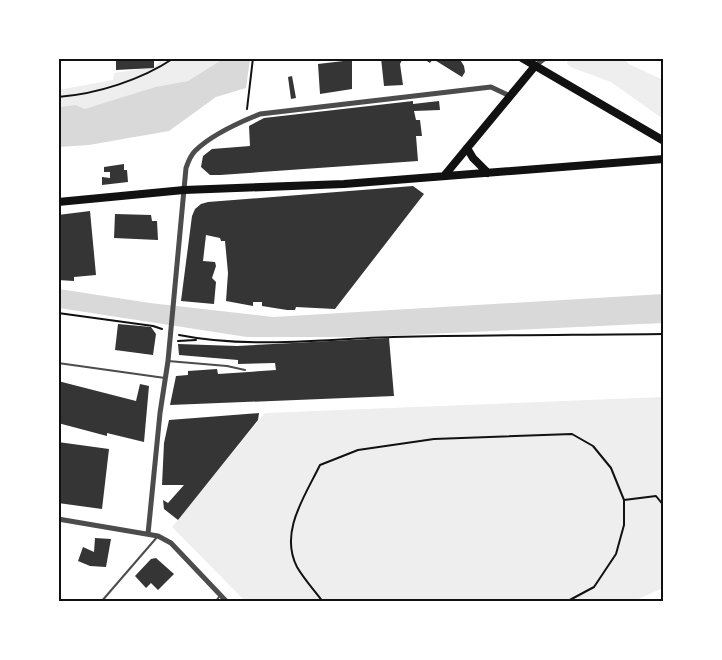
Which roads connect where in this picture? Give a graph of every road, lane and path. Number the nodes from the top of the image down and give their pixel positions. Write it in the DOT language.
graph roads {
  1 [pos="174,58"];
  2 [pos="253,58"];
  3 [pos="522,58"];
  4 [pos="545,58"];
  5 [pos="535,66"];
  6 [pos="510,96"];
  7 [pos="58,97"];
  8 [pos="249,118"];
  9 [pos="663,141"];
  10 [pos="467,148"];
  11 [pos="663,159"];
  12 [pos="488,173"];
  13 [pos="444,176"];
  14 [pos="184,190"];
  15 [pos="58,202"];
  16 [pos="58,313"];
  17 [pos="663,334"];
  18 [pos="177,335"];
  19 [pos="169,337"];
  20 [pos="200,339"];
  21 [pos="168,361"];
  22 [pos="58,363"];
  23 [pos="245,370"];
  24 [pos="165,378"];
  25 [pos="624,500"];
  26 [pos="663,506"];
  27 [pos="58,519"];
  28 [pos="148,534"];
  29 [pos="158,536"];
  30 [pos="222,596"];
  31 [pos="101,602"];
  32 [pos="214,602"];
  33 [pos="227,602"];
  34 [pos="322,602"];
  35 [pos="566,602"];
  1 -- 7 [label="path"];
  2 -- 8 [label="path"];
  3 -- 5 [label="main road"];
  4 -- 5 [label="street"];
  5 -- 6 [label="main road"];
  5 -- 9 [label="main road"];
  6 -- 8 [label="street"];
  6 -- 10 [label="main road"];
  8 -- 14 [label="street"];
  10 -- 12 [label="main road"];
  10 -- 13 [label="main road"];
  11 -- 12 [label="main road"];
  12 -- 13 [label="main road"];
  13 -- 14 [label="main road"];
  14 -- 15 [label="main road"];
  14 -- 19 [label="street"];
  16 -- 19 [label="path"];
  17 -- 20 [label="path"];
  18 -- 20 [label="path"];
  19 -- 20 [label="path"];
  19 -- 21 [label="street"];
  21 -- 23 [label="lane"];
  21 -- 24 [label="street"];
  22 -- 24 [label="lane"];
  24 -- 28 [label="street"];
  25 -- 26 [label="path"];
  25 -- 34 [label="path"];
  25 -- 35 [label="path"];
  27 -- 28 [label="street"];
  28 -- 29 [label="street"];
  29 -- 30 [label="street"];
  29 -- 31 [label="lane"];
  30 -- 32 [label="lane"];
  30 -- 33 [label="street"];
}
